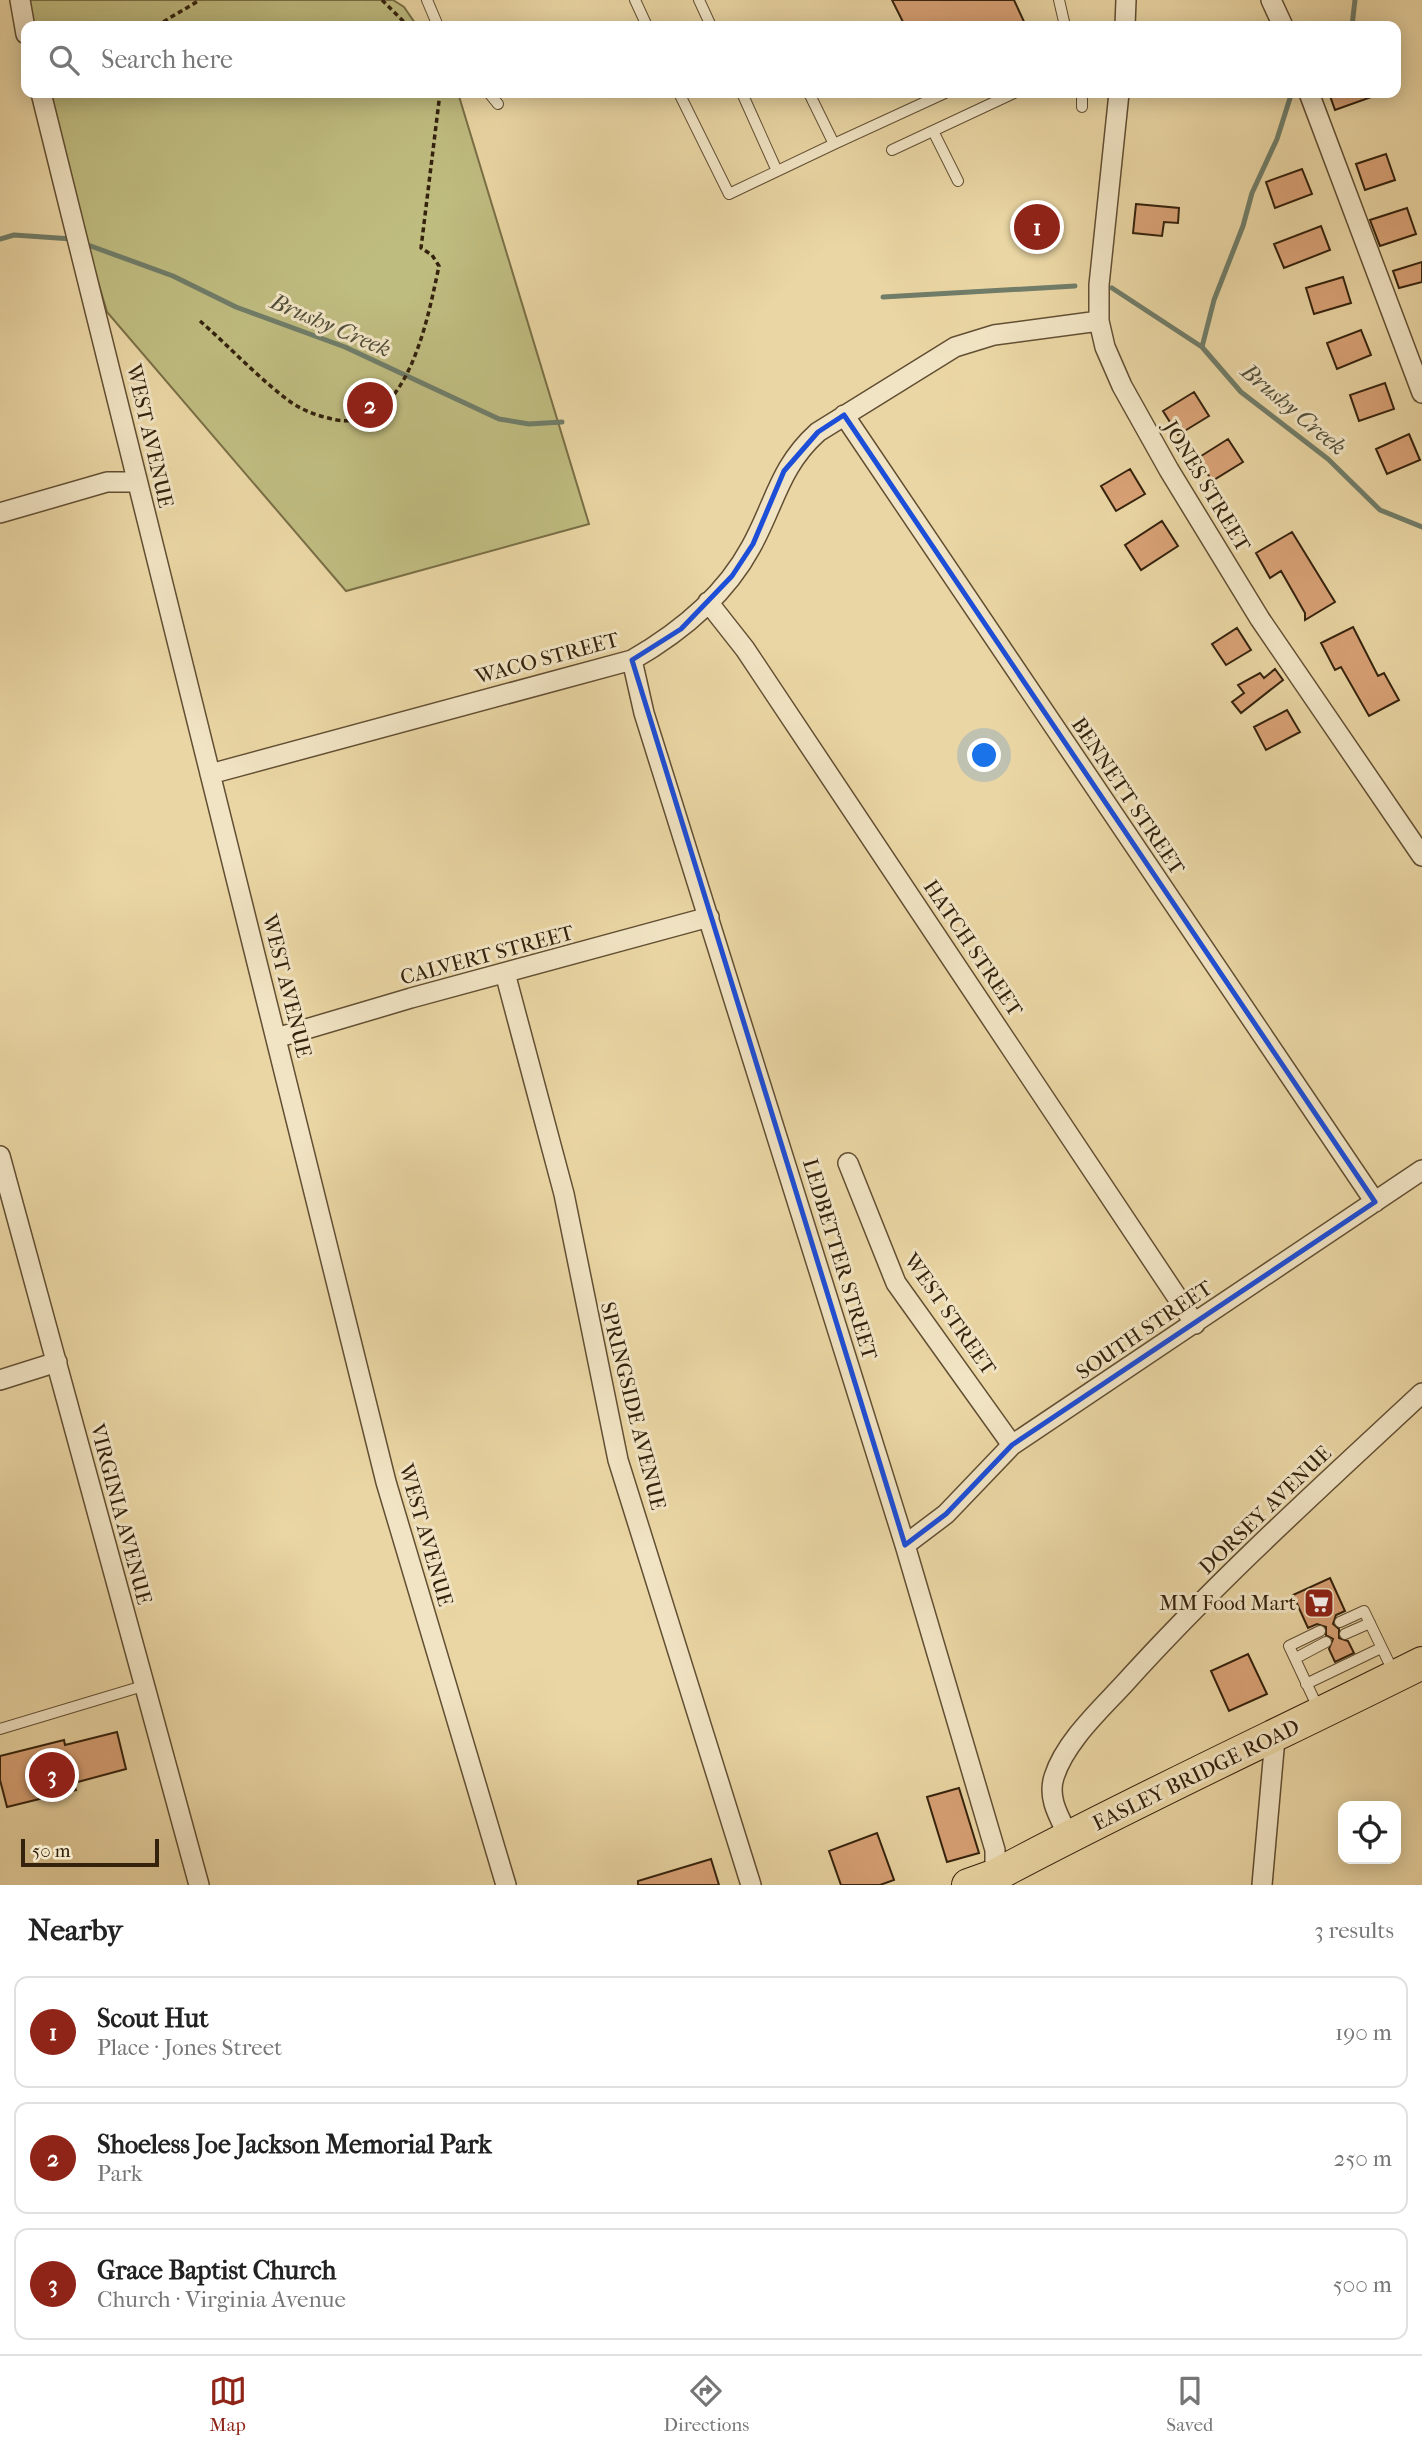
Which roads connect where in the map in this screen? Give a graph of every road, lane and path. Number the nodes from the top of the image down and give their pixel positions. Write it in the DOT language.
graph roads {
  1 [pos="20,0"];
  2 [pos="201,0"];
  3 [pos="382,0"];
  4 [pos="427,0"];
  5 [pos="635,0"];
  6 [pos="699,0"];
  7 [pos="1059,0"];
  8 [pos="1126,0"];
  9 [pos="1271,0"];
  10 [pos="24,21"];
  11 [pos="165,21"];
  12 [pos="403,21"];
  13 [pos="436,21"];
  14 [pos="645,21"];
  15 [pos="709,21"];
  16 [pos="1064,21"];
  17 [pos="1125,21"];
  18 [pos="1281,21"];
  19 [pos="42,98"];
  20 [pos="439,98"];
  21 [pos="494,98"];
  22 [pos="681,98"];
  23 [pos="744,98"];
  24 [pos="812,98"];
  25 [pos="934,98"];
  26 [pos="1003,98"];
  27 [pos="1082,98"];
  28 [pos="1118,98"];
  29 [pos="1311,98"];
  30 [pos="499,104"];
  31 [pos="1082,107"];
  32 [pos="933,131"];
  33 [pos="834,144"];
  34 [pos="892,150"];
  35 [pos="777,171"];
  36 [pos="958,181"];
  37 [pos="200,321"];
  38 [pos="1099,321"];
  39 [pos="1422,393"];
  40 [pos="844,415"];
  41 [pos="137,482"];
  42 [pos="0,513"];
  43 [pos="708,602"];
  44 [pos="632,660"];
  45 [pos="210,774"];
  46 [pos="1422,856"];
  47 [pos="709,918"];
  48 [pos="505,973"];
  49 [pos="276,1038"];
  50 [pos="0,1156"];
  51 [pos="848,1163"];
  52 [pos="1422,1170"];
  53 [pos="1375,1202"];
  54 [pos="1195,1324"];
  55 [pos="57,1362"];
  56 [pos="0,1380"];
  57 [pos="1422,1393"];
  58 [pos="1013,1445"];
  59 [pos="905,1545"];
  60 [pos="1340,1622"];
  61 [pos="1370,1623"];
  62 [pos="1321,1631"];
  63 [pos="1345,1634"];
  64 [pos="1326,1642"];
  65 [pos="1381,1648"];
  66 [pos="1296,1658"];
  67 [pos="1409,1670"];
  68 [pos="1307,1684"];
  69 [pos="144,1686"];
  70 [pos="1321,1714"];
  71 [pos="0,1729"];
  72 [pos="1275,1738"];
  73 [pos="1069,1837"];
  74 [pos="986,1881"];
  75 [pos="199,1885"];
  76 [pos="506,1885"];
  77 [pos="751,1885"];
  78 [pos="1262,1885"];
  1 -- 10 [label="street"];
  2 -- 11 [label="path"];
  3 -- 12 [label="path"];
  4 -- 13 [label="lane"];
  5 -- 14 [label="lane"];
  6 -- 15 [label="lane"];
  7 -- 16 [label="lane"];
  8 -- 17 [label="street"];
  9 -- 18 [label="street"];
  19 -- 41 [label="street, WEST AVENUE"];
  20 -- 37 [label="path"];
  21 -- 30 [label="lane"];
  22 -- 35 [label="lane"];
  23 -- 35 [label="lane"];
  24 -- 33 [label="lane"];
  25 -- 33 [label="lane"];
  26 -- 32 [label="lane"];
  27 -- 31 [label="lane"];
  28 -- 38 [label="street, JONES STREET"];
  29 -- 39 [label="street"];
  32 -- 34 [label="lane"];
  32 -- 36 [label="lane"];
  33 -- 35 [label="lane"];
  38 -- 40 [label="street, WACO STREET"];
  38 -- 46 [label="street, JONES STREET"];
  40 -- 43 [label="street, WACO STREET"];
  40 -- 53 [label="street, BENNETT STREET"];
  41 -- 42 [label="street"];
  41 -- 45 [label="street, WEST AVENUE"];
  43 -- 44 [label="street, WACO STREET"];
  43 -- 54 [label="street, HATCH STREET"];
  44 -- 45 [label="street, WACO STREET"];
  44 -- 47 [label="street, LEDBETTER STREET"];
  45 -- 49 [label="street, WEST AVENUE"];
  47 -- 48 [label="street, CALVERT STREET"];
  47 -- 59 [label="street, LEDBETTER STREET"];
  48 -- 49 [label="street, CALVERT STREET"];
  48 -- 77 [label="street, SPRINGSIDE AVENUE"];
  49 -- 76 [label="street, WEST AVENUE"];
  50 -- 55 [label="street, VIRGINIA AVENUE"];
  51 -- 58 [label="street, WEST STREET"];
  52 -- 53 [label="street, SOUTH STREET"];
  53 -- 54 [label="street, SOUTH STREET"];
  54 -- 58 [label="street, SOUTH STREET"];
  55 -- 56 [label="street"];
  55 -- 69 [label="street, VIRGINIA AVENUE"];
  57 -- 73 [label="street, DORSEY AVENUE"];
  58 -- 59 [label="street, SOUTH STREET"];
  59 -- 74 [label="street, LEDBETTER STREET"];
  60 -- 61 [label="lane"];
  61 -- 63 [label="lane"];
  61 -- 65 [label="lane"];
  62 -- 66 [label="lane"];
  64 -- 66 [label="lane"];
  65 -- 67 [label="lane"];
  65 -- 68 [label="lane"];
  66 -- 68 [label="lane"];
  67 -- 70 [label="highway, EASLEY BRIDGE ROAD"];
  68 -- 70 [label="lane"];
  69 -- 71 [label="lane"];
  69 -- 75 [label="street, VIRGINIA AVENUE"];
  70 -- 72 [label="highway, EASLEY BRIDGE ROAD"];
  72 -- 73 [label="highway, EASLEY BRIDGE ROAD"];
  72 -- 78 [label="street"];
  73 -- 74 [label="highway, EASLEY BRIDGE ROAD"];
}
